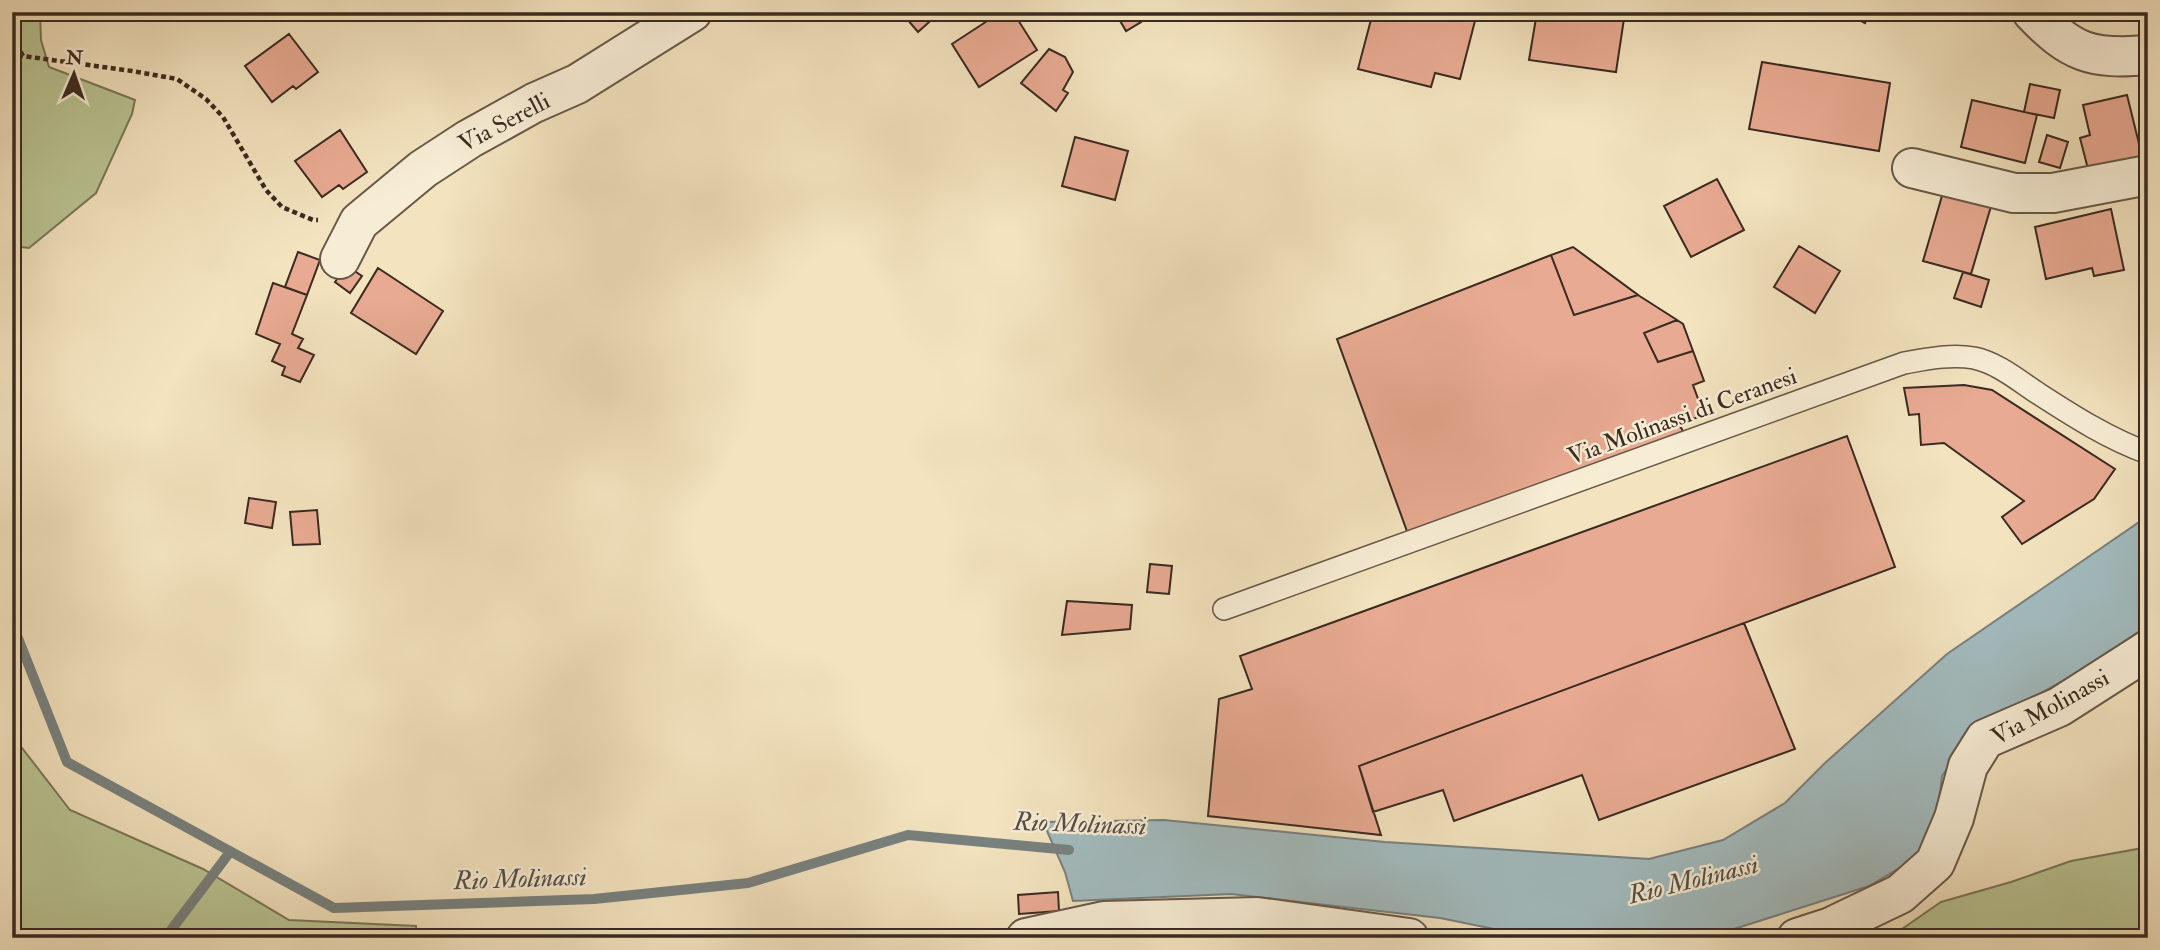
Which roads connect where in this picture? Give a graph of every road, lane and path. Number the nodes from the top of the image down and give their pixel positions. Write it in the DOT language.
graph roads {
  1 [pos="692,12"];
  2 [pos="2032,12"];
  3 [pos="12,37"];
  4 [pos="2148,55"];
  5 [pos="1912,168"];
  6 [pos="2148,175"];
  7 [pos="359,222"];
  8 [pos="341,259"];
  9 [pos="2148,453"];
  10 [pos="1224,609"];
  11 [pos="2148,650"];
  12 [pos="1026,938"];
  13 [pos="1409,938"];
  14 [pos="1797,938"];
  1 -- 7 [label="street, Via Serelli"];
  2 -- 4 [label="street"];
  3 -- 7 [label="path"];
  5 -- 6 [label="street"];
  7 -- 8 [label="street, Via Serelli"];
  9 -- 10 [label="lane, Via Molinassi di Ceranesi"];
  11 -- 14 [label="street, Via Molinassi"];
  12 -- 13 [label="street"];
}
